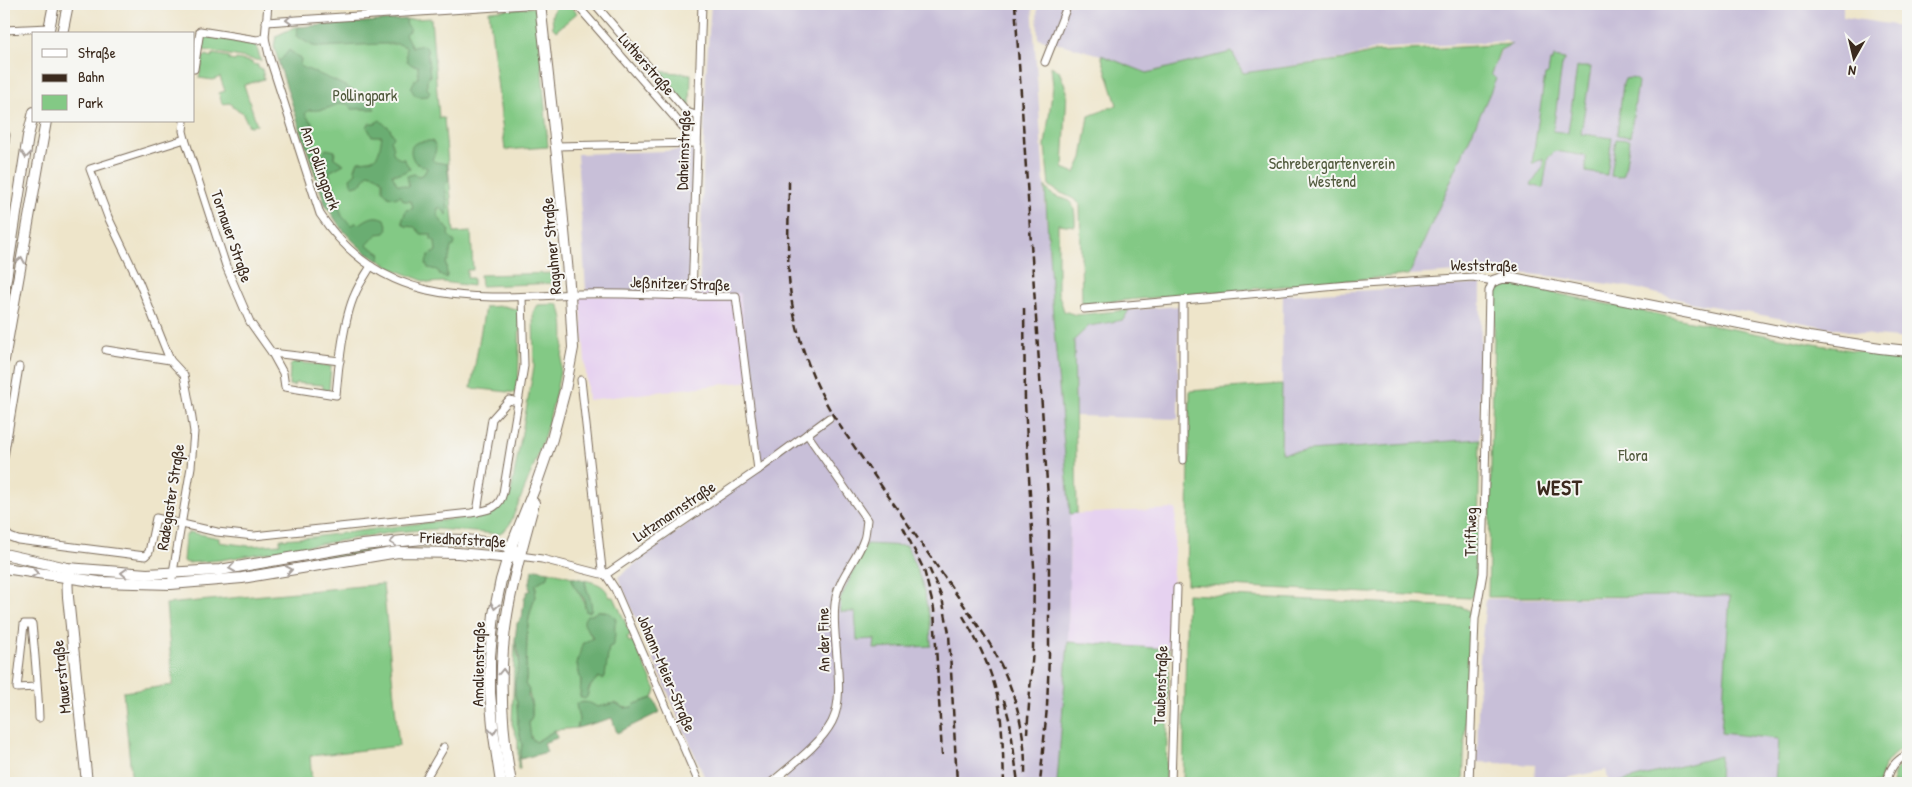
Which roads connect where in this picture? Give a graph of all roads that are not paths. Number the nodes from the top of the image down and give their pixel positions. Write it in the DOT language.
graph roads {
  1 [pos="54,4"];
  2 [pos="68,4"];
  3 [pos="268,4"];
  4 [pos="541,4"];
  5 [pos="576,4"];
  6 [pos="595,4"];
  7 [pos="702,4"];
  8 [pos="1068,4"];
  9 [pos="266,22"];
  10 [pos="4,30"];
  11 [pos="49,31"];
  12 [pos="62,32"];
  13 [pos="265,38"];
  14 [pos="1046,62"];
  15 [pos="195,63"];
  16 [pos="698,116"];
  17 [pos="32,120"];
  18 [pos="46,122"];
  19 [pos="184,122"];
  20 [pos="6,135"];
  21 [pos="185,139"];
  22 [pos="698,143"];
  23 [pos="556,146"];
  24 [pos="4,150"];
  25 [pos="371,266"];
  26 [pos="1493,281"];
  27 [pos="4,292"];
  28 [pos="570,295"];
  29 [pos="692,296"];
  30 [pos="522,297"];
  31 [pos="1183,301"];
  32 [pos="1084,309"];
  33 [pos="106,350"];
  34 [pos="1908,350"];
  35 [pos="272,353"];
  36 [pos="4,360"];
  37 [pos="170,360"];
  38 [pos="340,361"];
  39 [pos="19,367"];
  40 [pos="581,380"];
  41 [pos="518,402"];
  42 [pos="829,418"];
  43 [pos="807,434"];
  44 [pos="4,458"];
  45 [pos="1183,460"];
  46 [pos="758,470"];
  47 [pos="537,482"];
  48 [pos="477,512"];
  49 [pos="180,524"];
  50 [pos="4,530"];
  51 [pos="511,547"];
  52 [pos="4,554"];
  53 [pos="520,556"];
  54 [pos="507,558"];
  55 [pos="4,568"];
  56 [pos="67,573"];
  57 [pos="605,575"];
  58 [pos="172,579"];
  59 [pos="1177,588"];
  60 [pos="37,687"];
  61 [pos="39,718"];
  62 [pos="444,747"];
  63 [pos="1908,754"];
  64 [pos="86,783"];
  65 [pos="423,783"];
  66 [pos="501,783"];
  67 [pos="511,783"];
  68 [pos="699,783"];
  69 [pos="770,783"];
  70 [pos="1171,783"];
  71 [pos="1469,783"];
  72 [pos="1887,783"];
  1 -- 11 [label="main road"];
  2 -- 12 [label="main road"];
  3 -- 9 [label="street, Am Pollingpark"];
  4 -- 9 [label="street, one-way"];
  4 -- 23 [label="main road, Raguhner Straße"];
  5 -- 22 [label="street, Lutherstraße"];
  6 -- 16 [label="street, Lutherstraße"];
  7 -- 16 [label="street, Daheimstraße"];
  8 -- 14 [label="street"];
  9 -- 13 [label="street, Am Pollingpark"];
  10 -- 11 [label="street"];
  13 -- 15 [label="street"];
  13 -- 25 [label="street, Am Pollingpark"];
  16 -- 22 [label="street, Daheimstraße"];
  17 -- 27 [label="main road, one-way"];
  36 -- 18 [label="main road, one-way"];
  19 -- 21 [label="street, Tornauer Straße"];
  20 -- 24 [label="street"];
  21 -- 35 [label="street, Tornauer Straße"];
  21 -- 37 [label="street, Radegaster Straße"];
  22 -- 23 [label="street"];
  22 -- 29 [label="street, Daheimstraße"];
  23 -- 28 [label="main road, Raguhner Straße"];
  25 -- 30 [label="street, Am Pollingpark"];
  25 -- 38 [label="street, Tornauer Straße"];
  26 -- 31 [label="street, Weststraße"];
  26 -- 34 [label="main road, Weststraße"];
  26 -- 71 [label="street, Triftweg"];
  28 -- 29 [label="street, Jeßnitzer Straße"];
  28 -- 30 [label="street, Am Pollingpark"];
  28 -- 47 [label="main road, Raguhner Straße"];
  29 -- 46 [label="street, Jeßnitzer Straße"];
  30 -- 41 [label="street, Raguhner Straße"];
  31 -- 32 [label="street, Weststraße"];
  31 -- 45 [label="street"];
  33 -- 37 [label="street"];
  35 -- 38 [label="street"];
  35 -- 38 [label="street, Tornauer Straße"];
  37 -- 49 [label="street, Radegaster Straße"];
  39 -- 44 [label="street"];
  40 -- 57 [label="street"];
  41 -- 48 [label="street, Raguhner Straße"];
  41 -- 48 [label="street"];
  42 -- 43 [label="street, Lutzmannstraße"];
  43 -- 46 [label="street, Lutzmannstraße"];
  43 -- 69 [label="street, An der Fine"];
  46 -- 57 [label="street, Lutzmannstraße"];
  47 -- 51 [label="main road, Raguhner Straße"];
  47 -- 53 [label="main road, Raguhner Straße"];
  48 -- 49 [label="street, Raguhner Straße"];
  49 -- 50 [label="street"];
  49 -- 58 [label="street, Radegaster Straße"];
  51 -- 53 [label="main road, Friedhofstraße"];
  51 -- 54 [label="main road, Amalienstraße"];
  51 -- 58 [label="main road, Friedhofstraße, one-way"];
  52 -- 56 [label="main road, Friedhofstraße"];
  53 -- 54 [label="main road, Friedhofstraße"];
  53 -- 57 [label="street"];
  67 -- 53 [label="main road, Amalienstraße, one-way"];
  58 -- 54 [label="main road, Friedhofstraße, one-way"];
  54 -- 66 [label="main road, Amalienstraße, one-way"];
  55 -- 56 [label="main road, Friedhofstraße, one-way"];
  56 -- 58 [label="main road, Friedhofstraße"];
  56 -- 64 [label="main road, Mauerstraße"];
  57 -- 68 [label="street, Johann-Meier-Straße"];
  59 -- 70 [label="street, Taubenstraße"];
  60 -- 60 [label="street, Mauerstraße"];
  60 -- 61 [label="street, Mauerstraße"];
  62 -- 65 [label="street"];
  63 -- 72 [label="street"];
}
